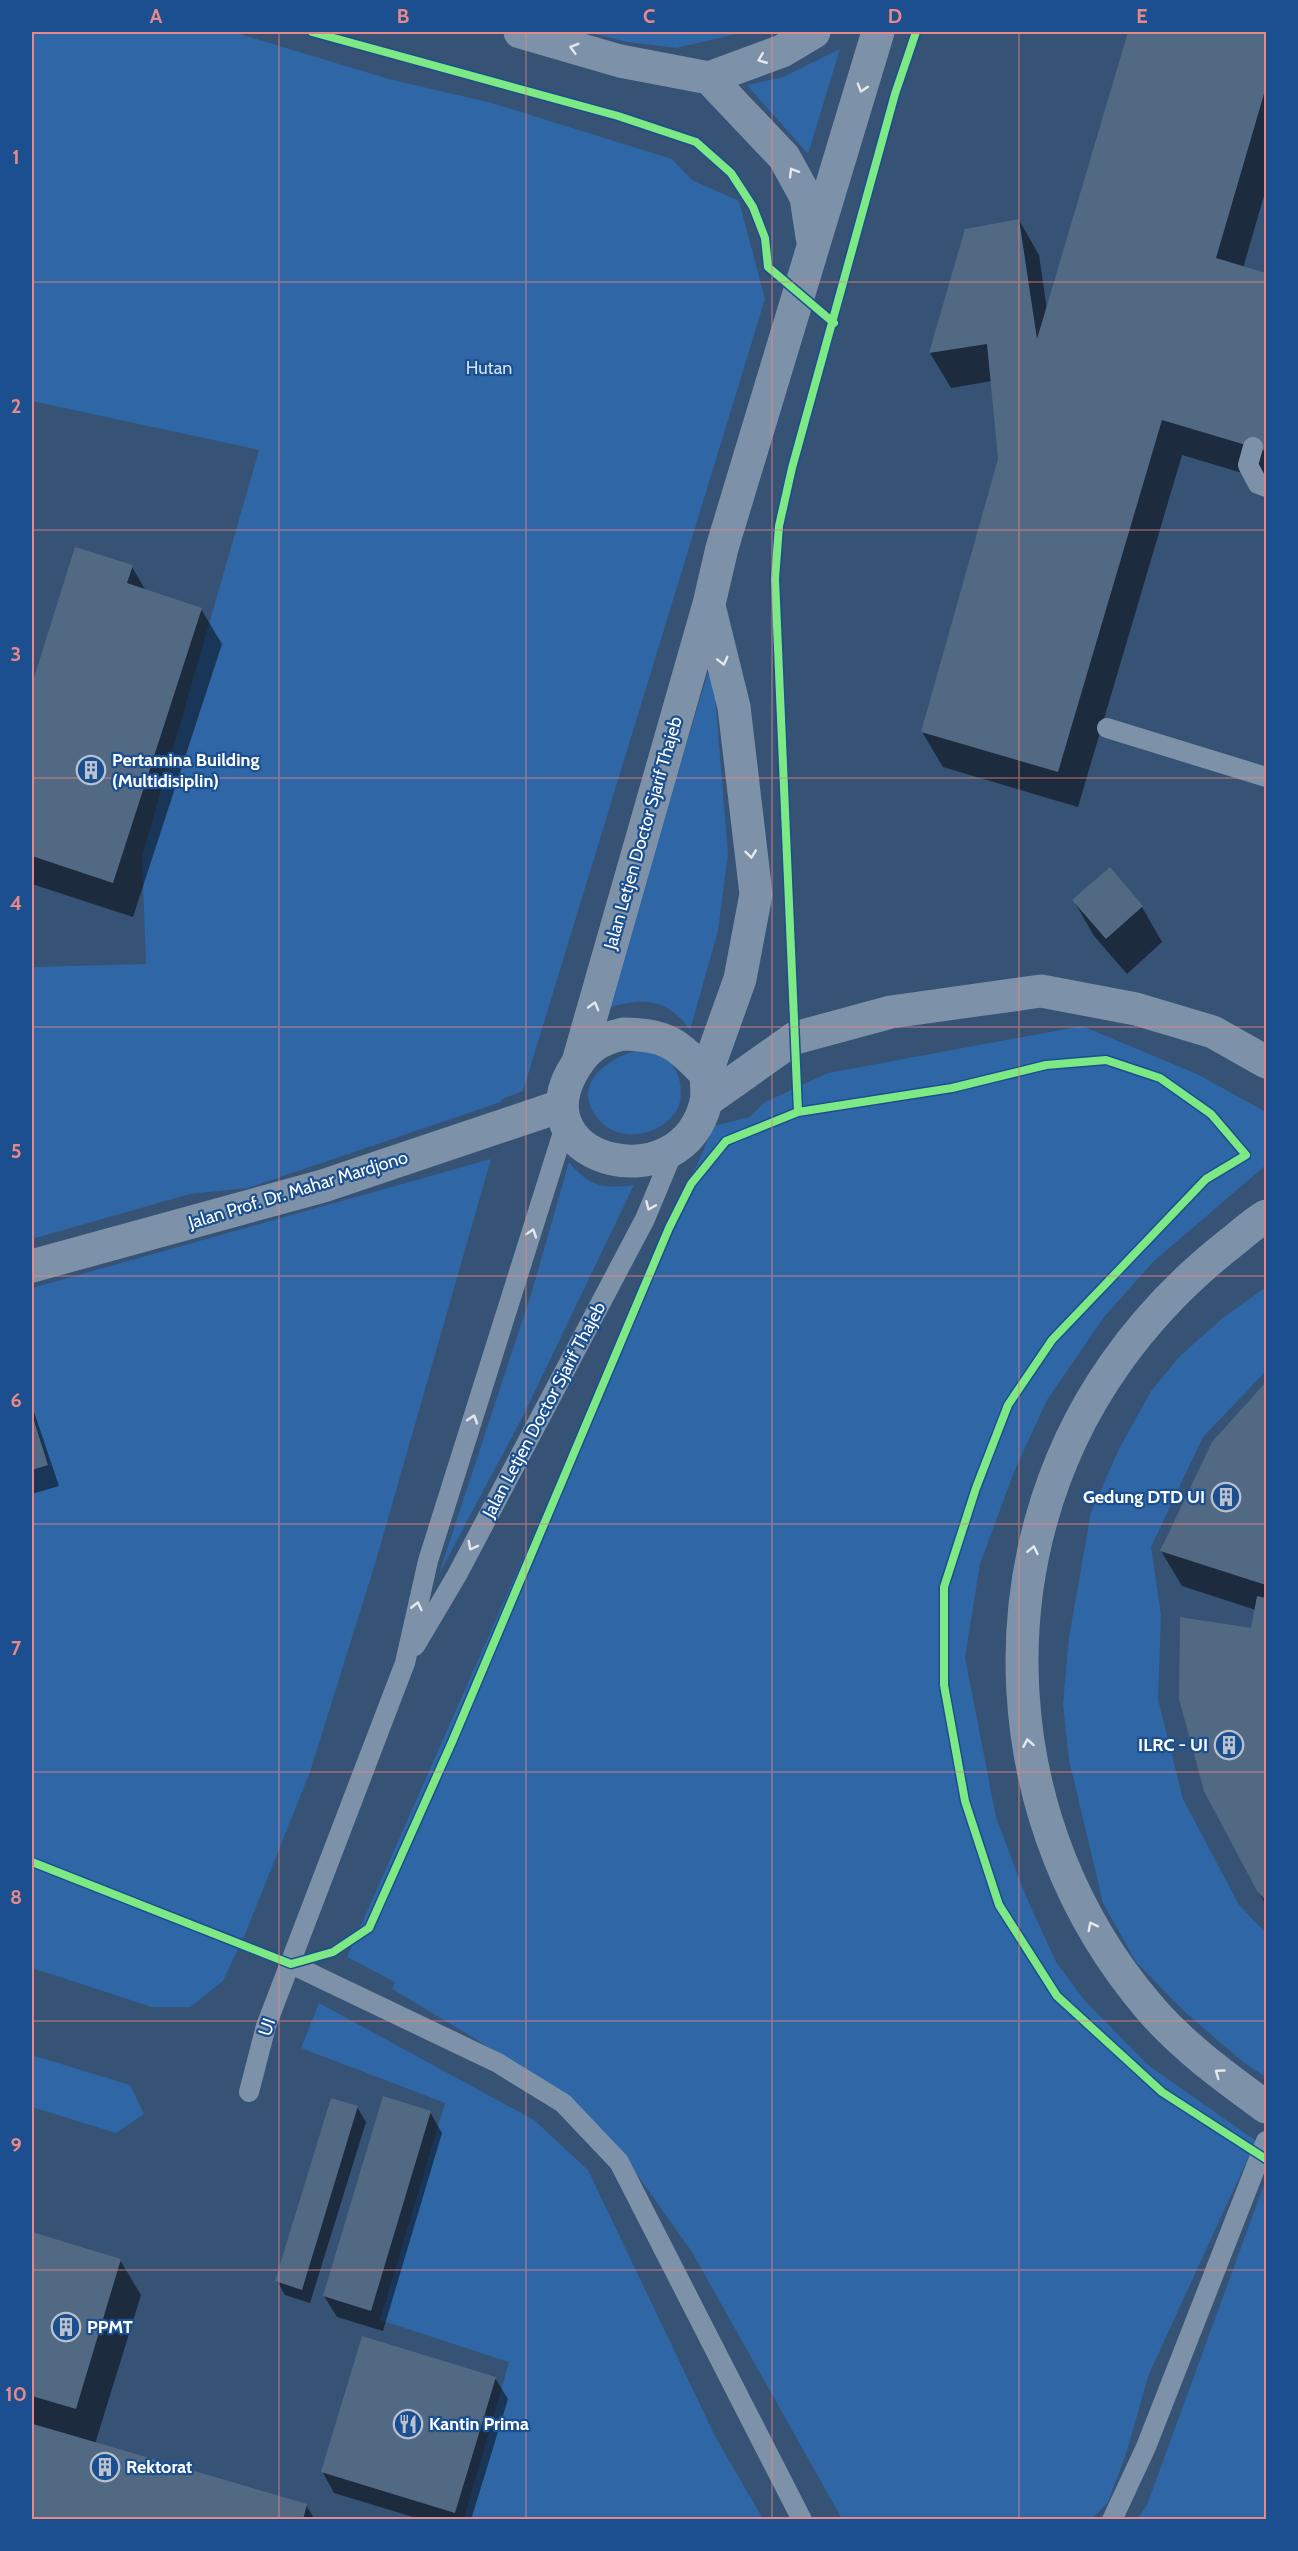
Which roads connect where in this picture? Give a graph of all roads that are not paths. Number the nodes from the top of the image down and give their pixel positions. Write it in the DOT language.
graph roads {
  1 [pos="520,32"];
  2 [pos="814,32"];
  3 [pos="878,32"];
  4 [pos="709,78"];
  5 [pos="813,248"];
  6 [pos="1253,447"];
  7 [pos="1266,487"];
  8 [pos="709,604"];
  9 [pos="1107,728"];
  10 [pos="1266,777"];
  11 [pos="578,1062"];
  12 [pos="1266,1062"];
  13 [pos="706,1087"];
  14 [pos="563,1116"];
  15 [pos="673,1152"];
  16 [pos="1266,1216"];
  17 [pos="32,1266"];
  18 [pos="405,1663"];
  19 [pos="291,1964"];
  20 [pos="249,2092"];
  21 [pos="1266,2107"];
  22 [pos="1266,2141"];
  23 [pos="802,2520"];
  24 [pos="1112,2520"];
  4 -- 1 [label="street, one-way"];
  2 -- 4 [label="street, one-way"];
  3 -- 5 [label="street, Jalan Letjen Doctor Sjarif Thajeb, one-way"];
  5 -- 4 [label="street, Jalan Letjen Doctor Sjarif Thajeb, one-way"];
  5 -- 8 [label="street, Jalan Letjen Doctor Sjarif Thajeb"];
  6 -- 7 [label="lane"];
  11 -- 8 [label="street, Jalan Letjen Doctor Sjarif Thajeb, one-way"];
  8 -- 13 [label="street, Jalan Letjen Doctor Sjarif Thajeb, one-way"];
  9 -- 10 [label="lane"];
  11 -- 13 [label="street"];
  11 -- 14 [label="street"];
  12 -- 13 [label="street"];
  13 -- 15 [label="street"];
  14 -- 15 [label="street"];
  14 -- 17 [label="street, Jalan Prof. Dr. Mahar Mardjono"];
  18 -- 14 [label="lane, Jalan Letjen Doctor Sjarif Thajeb, one-way"];
  15 -- 18 [label="lane, Jalan Letjen Doctor Sjarif Thajeb, one-way"];
  21 -- 16 [label="street, one-way"];
  18 -- 19 [label="lane, Jalan Letjen Doctor Sjarif Thajeb"];
  19 -- 20 [label="lane, UI"];
  19 -- 23 [label="lane"];
  22 -- 24 [label="lane"];
}
